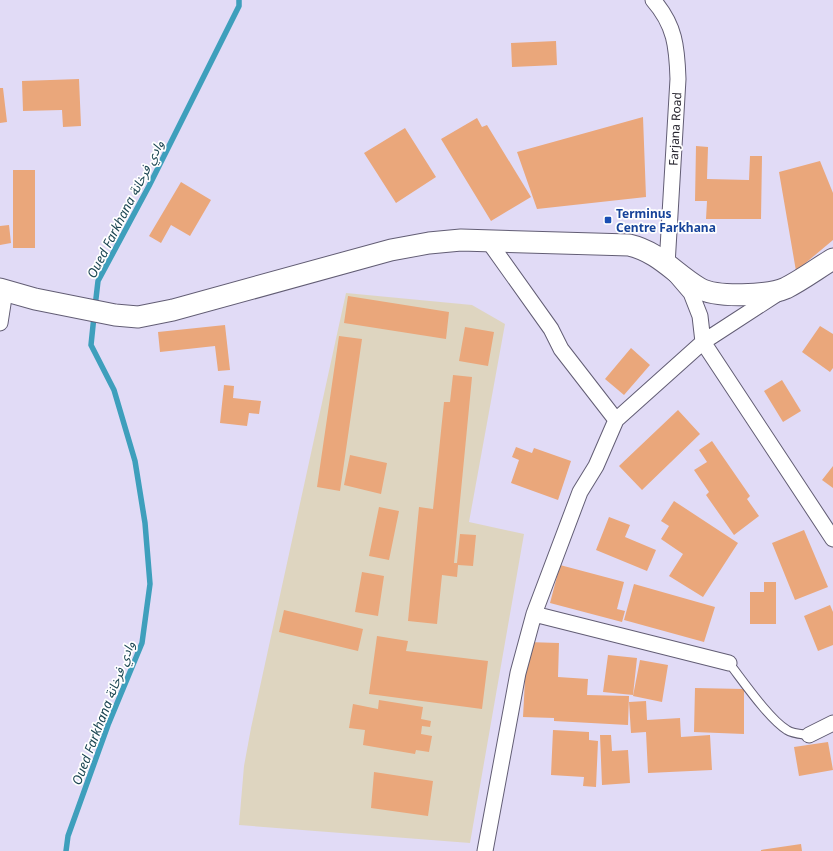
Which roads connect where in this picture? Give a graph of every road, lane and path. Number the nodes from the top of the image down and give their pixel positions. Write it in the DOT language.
graph roads {
  1 [pos="653,0"];
  2 [pos="489,242"];
  3 [pos="833,259"];
  4 [pos="667,265"];
  5 [pos="785,288"];
  6 [pos="2,290"];
  7 [pos="0,323"];
  8 [pos="703,342"];
  9 [pos="616,420"];
  10 [pos="833,540"];
  11 [pos="534,614"];
  12 [pos="730,663"];
  13 [pos="833,723"];
  14 [pos="809,735"];
  15 [pos="484,851"];
  1 -- 4 [label="street, Farjana Road"];
  2 -- 4 [label="street"];
  2 -- 6 [label="street"];
  2 -- 9 [label="street"];
  3 -- 5 [label="street"];
  4 -- 5 [label="street"];
  4 -- 8 [label="street"];
  5 -- 8 [label="street"];
  6 -- 7 [label="street"];
  8 -- 9 [label="street"];
  8 -- 10 [label="street"];
  9 -- 11 [label="street"];
  11 -- 12 [label="street"];
  11 -- 15 [label="street"];
  12 -- 14 [label="lane"];
  13 -- 14 [label="street"];
}
